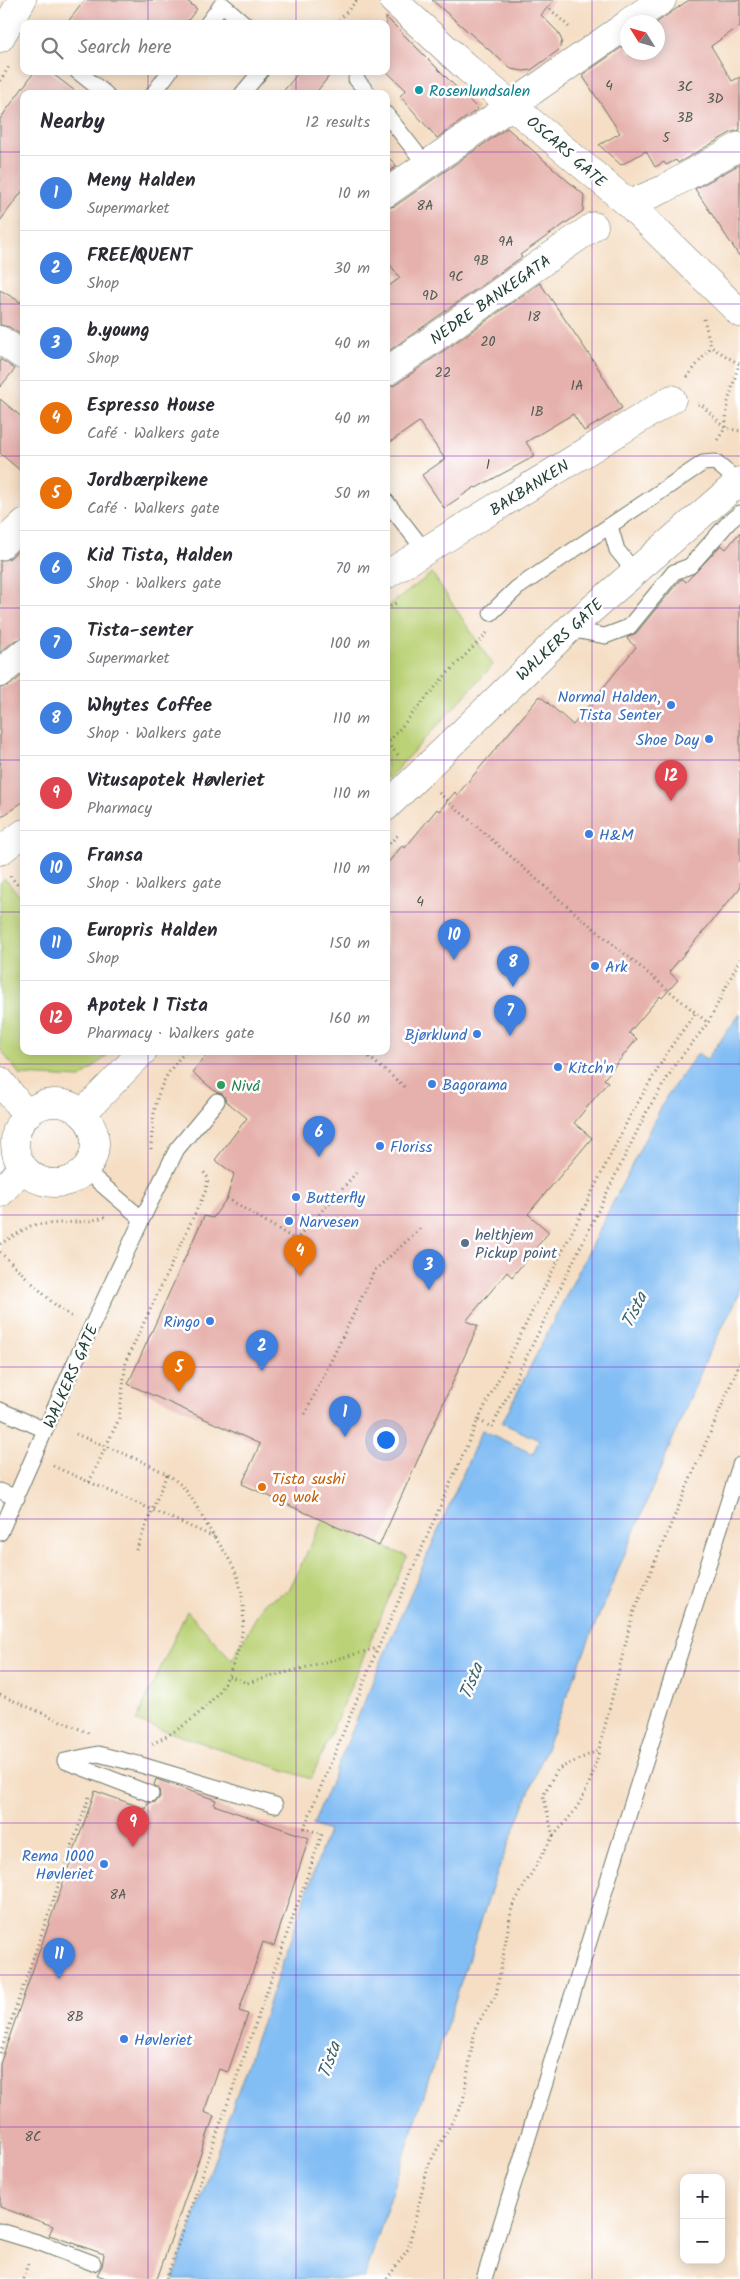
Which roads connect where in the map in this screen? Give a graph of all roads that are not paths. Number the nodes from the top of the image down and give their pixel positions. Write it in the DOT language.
graph roads {
  1 [pos="393,0"];
  2 [pos="662,0"];
  3 [pos="640,15"];
  4 [pos="210,20"];
  5 [pos="241,20"];
  6 [pos="620,29"];
  7 [pos="83,75"];
  8 [pos="167,75"];
  9 [pos="258,75"];
  10 [pos="356,79"];
  11 [pos="101,90"];
  12 [pos="155,90"];
  13 [pos="245,90"];
  14 [pos="366,90"];
  15 [pos="513,104"];
  16 [pos="390,119"];
  17 [pos="740,146"];
  18 [pos="426,165"];
  19 [pos="390,190"];
  20 [pos="629,204"];
  21 [pos="594,226"];
  22 [pos="739,310"];
  23 [pos="0,340"];
  24 [pos="20,353"];
  25 [pos="390,369"];
  26 [pos="672,398"];
  27 [pos="740,482"];
  28 [pos="390,506"];
  29 [pos="740,513"];
  30 [pos="610,526"];
  31 [pos="425,551"];
  32 [pos="634,571"];
  33 [pos="390,573"];
  34 [pos="492,613"];
  35 [pos="569,629"];
  36 [pos="20,656"];
  37 [pos="0,673"];
  38 [pos="390,803"];
  39 [pos="20,837"];
  40 [pos="0,851"];
  41 [pos="139,1055"];
  42 [pos="0,1081"];
  43 [pos="217,1101"];
  44 [pos="26,1114"];
  45 [pos="82,1114"];
  46 [pos="23,1168"];
  47 [pos="85,1170"];
  48 [pos="0,1194"];
  49 [pos="142,1219"];
  50 [pos="0,1410"];
  51 [pos="45,1430"];
  52 [pos="740,1465"];
  53 [pos="0,1491"];
  54 [pos="17,1498"];
  55 [pos="0,1533"];
  56 [pos="151,1794"];
  57 [pos="275,1805"];
  58 [pos="0,2232"];
  59 [pos="93,2263"];
  60 [pos="484,2279"];
  1 -- 15 [label="street, OSCARS GATE"];
  2 -- 3 [label="street"];
  4 -- 5 [label="lane"];
  6 -- 15 [label="street"];
  7 -- 11 [label="lane"];
  8 -- 12 [label="lane"];
  9 -- 13 [label="lane"];
  10 -- 14 [label="lane"];
  15 -- 18 [label="street"];
  15 -- 20 [label="street, OSCARS GATE"];
  16 -- 18 [label="lane"];
  17 -- 20 [label="street"];
  18 -- 19 [label="street"];
  20 -- 22 [label="street, OSCARS GATE"];
  21 -- 25 [label="street, NEDRE BANKEGATA"];
  23 -- 24 [label="street"];
  26 -- 31 [label="street, BAKBANKEN"];
  27 -- 30 [label="lane"];
  27 -- 32 [label="street, WALKERS GATE"];
  28 -- 31 [label="lane"];
  29 -- 35 [label="lane"];
  30 -- 32 [label="lane"];
  30 -- 34 [label="lane"];
  31 -- 33 [label="street, BAKBANKEN"];
  32 -- 35 [label="street, WALKERS GATE"];
  35 -- 38 [label="street, WALKERS GATE"];
  36 -- 37 [label="street"];
  39 -- 40 [label="street"];
  41 -- 45 [label="street"];
  42 -- 44 [label="street"];
  43 -- 49 [label="lane, WALKERS GATE"];
  44 -- 45 [label="street"];
  44 -- 46 [label="street"];
  45 -- 47 [label="street"];
  46 -- 47 [label="street"];
  46 -- 48 [label="street"];
  47 -- 49 [label="lane"];
  49 -- 51 [label="lane, WALKERS GATE"];
  50 -- 51 [label="lane"];
  51 -- 54 [label="lane, WALKERS GATE"];
  52 -- 60 [label="lane"];
  53 -- 54 [label="lane"];
  54 -- 55 [label="lane, WALKERS GATE"];
  56 -- 57 [label="lane"];
  58 -- 59 [label="lane"];
}
